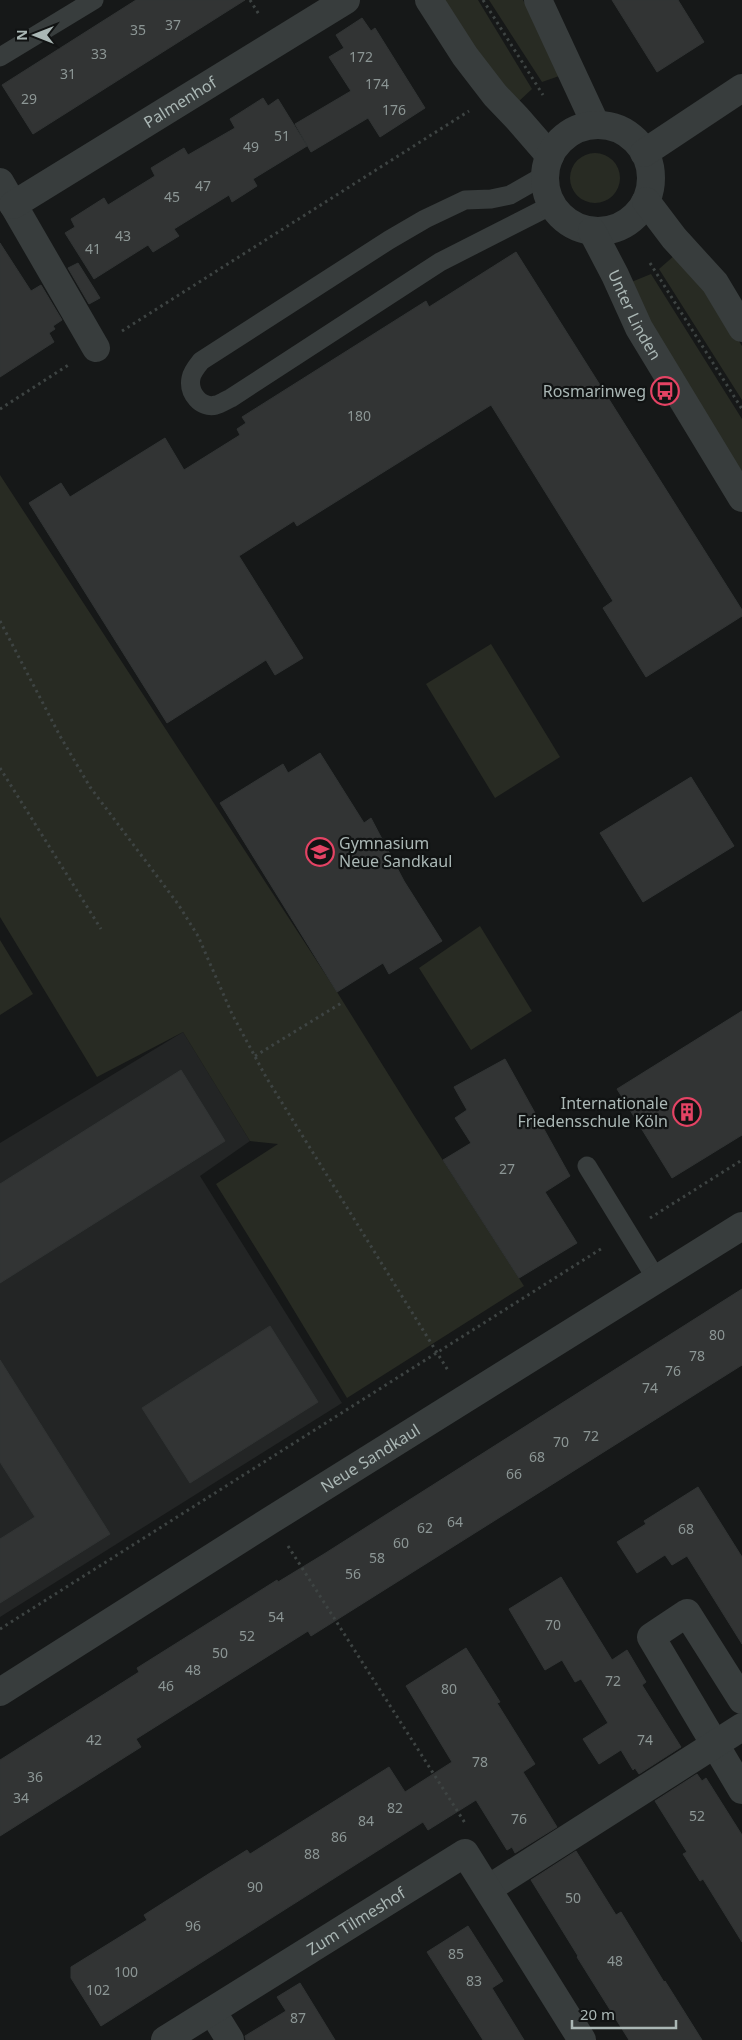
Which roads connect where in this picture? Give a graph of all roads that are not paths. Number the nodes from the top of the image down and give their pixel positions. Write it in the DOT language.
graph roads {
  1 [pos="94,0"];
  2 [pos="346,0"];
  3 [pos="429,0"];
  4 [pos="538,0"];
  5 [pos="0,57"];
  6 [pos="742,88"];
  7 [pos="596,125"];
  8 [pos="644,153"];
  9 [pos="547,165"];
  10 [pos="7,194"];
  11 [pos="646,201"];
  12 [pos="552,206"];
  13 [pos="592,231"];
  14 [pos="742,328"];
  15 [pos="96,348"];
  16 [pos="742,498"];
  17 [pos="587,1166"];
  18 [pos="742,1226"];
  19 [pos="657,1280"];
  20 [pos="0,1692"];
  21 [pos="742,1700"];
  22 [pos="742,1727"];
  23 [pos="714,1745"];
  24 [pos="742,1790"];
  25 [pos="488,1889"];
  26 [pos="212,2011"];
  27 [pos="166,2040"];
  28 [pos="230,2040"];
  29 [pos="582,2040"];
  1 -- 5 [label="lane"];
  2 -- 10 [label="street, Palmenhof"];
  3 -- 9 [label="street"];
  4 -- 7 [label="street"];
  6 -- 8 [label="street"];
  7 -- 8 [label="street"];
  7 -- 9 [label="street"];
  8 -- 11 [label="street"];
  9 -- 12 [label="street"];
  9 -- 12 [label="lane"];
  10 -- 15 [label="street, Palmenhof"];
  11 -- 13 [label="street"];
  11 -- 14 [label="street"];
  12 -- 13 [label="street"];
  13 -- 16 [label="street, Unter Linden"];
  17 -- 19 [label="lane"];
  18 -- 19 [label="street, Neue Sandkaul"];
  19 -- 20 [label="street, Neue Sandkaul"];
  21 -- 23 [label="street"];
  22 -- 23 [label="street"];
  23 -- 24 [label="street"];
  23 -- 25 [label="street"];
  25 -- 26 [label="street, Zum Tilmeshof"];
  25 -- 29 [label="street"];
  26 -- 27 [label="street, Zum Tilmeshof"];
  26 -- 28 [label="street"];
}
